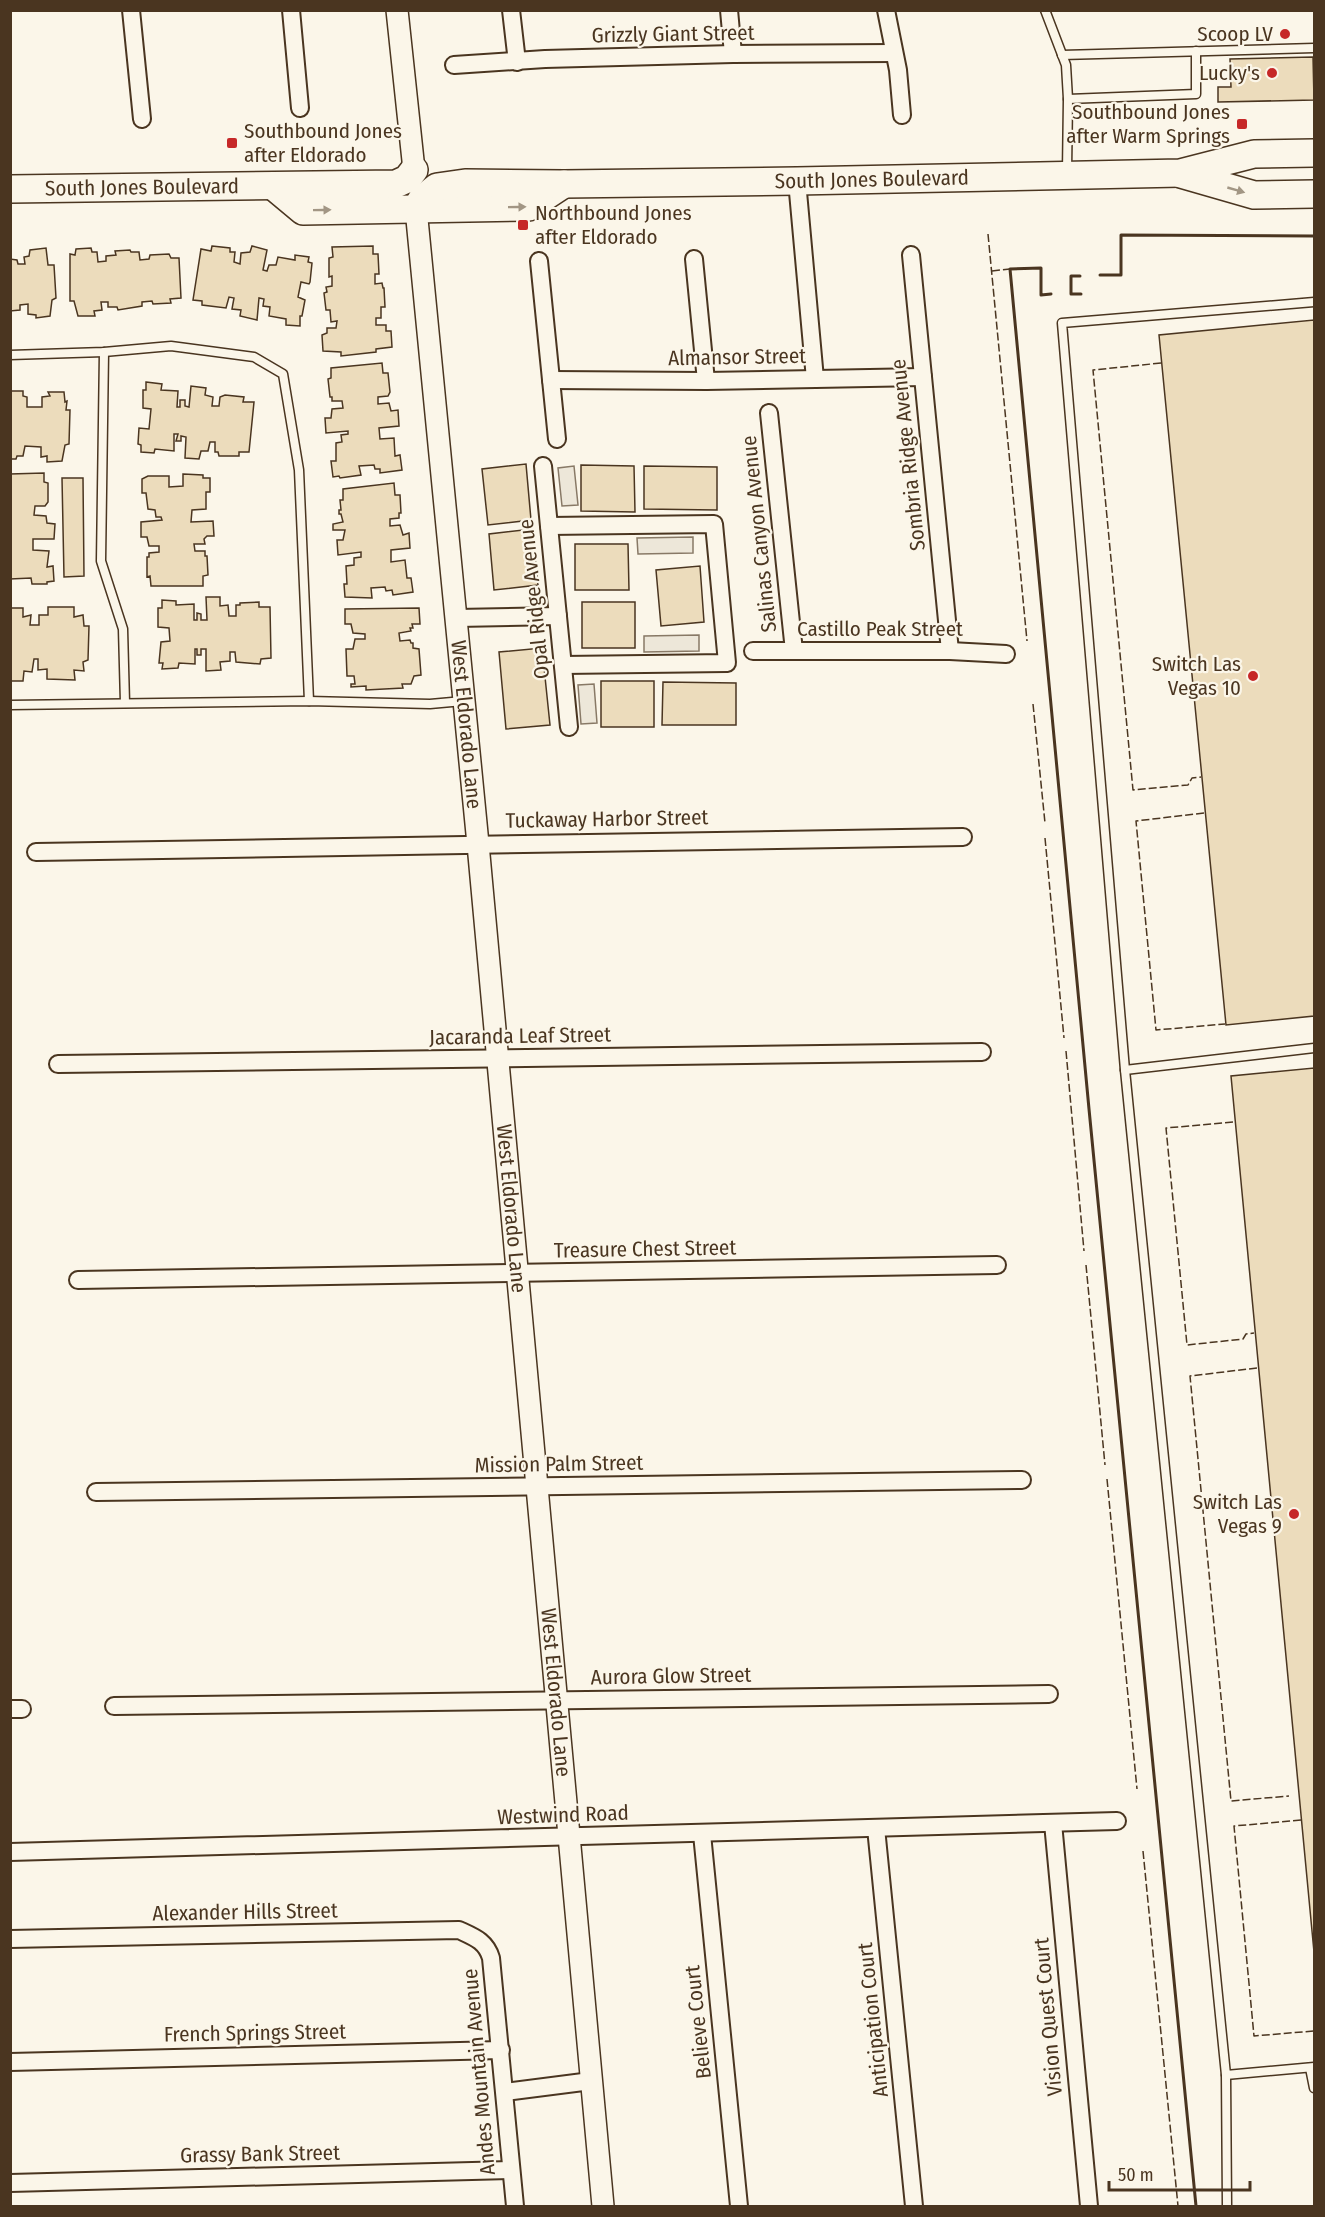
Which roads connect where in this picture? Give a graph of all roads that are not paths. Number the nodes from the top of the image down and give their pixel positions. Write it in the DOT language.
graph roads {
  1 [pos="131,10"];
  2 [pos="291,10"];
  3 [pos="397,10"];
  4 [pos="511,10"];
  5 [pos="729,10"];
  6 [pos="886,10"];
  7 [pos="1045,10"];
  8 [pos="1314,48"];
  9 [pos="1196,51"];
  10 [pos="893,53"];
  11 [pos="733,54"];
  12 [pos="1062,55"];
  13 [pos="516,62"];
  14 [pos="454,66"];
  15 [pos="1068,99"];
  16 [pos="300,108"];
  17 [pos="902,115"];
  18 [pos="142,119"];
  19 [pos="1314,153"];
  20 [pos="414,170"];
  21 [pos="1180,173"];
  22 [pos="1067,176"];
  23 [pos="797,181"];
  24 [pos="564,184"];
  25 [pos="273,186"];
  26 [pos="10,189"];
  27 [pos="1314,194"];
  28 [pos="416,209"];
  29 [pos="911,255"];
  30 [pos="694,259"];
  31 [pos="539,261"];
  32 [pos="1314,302"];
  33 [pos="104,352"];
  34 [pos="10,355"];
  35 [pos="923,377"];
  36 [pos="815,379"];
  37 [pos="551,380"];
  38 [pos="706,381"];
  39 [pos="769,413"];
  40 [pos="557,439"];
  41 [pos="543,466"];
  42 [pos="549,526"];
  43 [pos="558,615"];
  44 [pos="456,618"];
  45 [pos="753,651"];
  46 [pos="794,651"];
  47 [pos="950,651"];
  48 [pos="1006,654"];
  49 [pos="563,665"];
  50 [pos="309,701"];
  51 [pos="465,701"];
  52 [pos="125,703"];
  53 [pos="10,705"];
  54 [pos="569,727"];
  55 [pos="963,837"];
  56 [pos="478,843"];
  57 [pos="36,852"];
  58 [pos="1314,1048"];
  59 [pos="982,1052"];
  60 [pos="498,1059"];
  61 [pos="58,1065"];
  62 [pos="1125,1070"];
  63 [pos="998,1265"];
  64 [pos="518,1273"];
  65 [pos="78,1280"];
  66 [pos="1022,1480"];
  67 [pos="537,1486"];
  68 [pos="96,1492"];
  69 [pos="1049,1694"];
  70 [pos="556,1700"];
  71 [pos="114,1706"];
  72 [pos="1117,1821"];
  73 [pos="1053,1823"];
  74 [pos="876,1828"];
  75 [pos="702,1834"];
  76 [pos="569,1838"];
  77 [pos="10,1852"];
  78 [pos="478,1938"];
  79 [pos="10,1939"];
  80 [pos="501,2050"];
  81 [pos="10,2062"];
  82 [pos="1312,2067"];
  83 [pos="1226,2075"];
  84 [pos="591,2080"];
  85 [pos="1314,2088"];
  86 [pos="505,2092"];
  87 [pos="511,2170"];
  88 [pos="10,2183"];
  89 [pos="515,2206"];
  90 [pos="603,2206"];
  91 [pos="739,2206"];
  92 [pos="914,2206"];
  93 [pos="1089,2206"];
  94 [pos="1227,2206"];
  1 -- 18 [label="street"];
  2 -- 16 [label="street"];
  3 -- 20 [label="street"];
  4 -- 13 [label="street"];
  5 -- 11 [label="street"];
  6 -- 10 [label="street"];
  7 -- 12 [label="lane"];
  8 -- 9 [label="lane"];
  9 -- 12 [label="lane"];
  9 -- 15 [label="lane"];
  10 -- 11 [label="street, Grizzly Giant Street"];
  10 -- 17 [label="street"];
  11 -- 13 [label="street, Grizzly Giant Street"];
  12 -- 15 [label="lane"];
  13 -- 14 [label="street, Grizzly Giant Street"];
  15 -- 22 [label="lane"];
  19 -- 21 [label="main road, South Jones Boulevard"];
  20 -- 24 [label="main road, South Jones Boulevard"];
  20 -- 25 [label="main road, South Jones Boulevard"];
  21 -- 22 [label="main road, South Jones Boulevard"];
  21 -- 27 [label="main road, South Jones Boulevard, one-way"];
  22 -- 23 [label="main road, South Jones Boulevard"];
  23 -- 24 [label="main road, South Jones Boulevard"];
  23 -- 36 [label="street"];
  24 -- 28 [label="main road"];
  25 -- 26 [label="main road, South Jones Boulevard"];
  25 -- 28 [label="main road, one-way"];
  28 -- 44 [label="street, West Eldorado Lane"];
  29 -- 35 [label="street, Sombria Ridge Avenue"];
  30 -- 38 [label="street"];
  31 -- 37 [label="street"];
  32 -- 62 [label="lane"];
  33 -- 34 [label="lane"];
  33 -- 50 [label="lane"];
  33 -- 52 [label="lane"];
  35 -- 36 [label="street, Almansor Street"];
  35 -- 47 [label="street, Sombria Ridge Avenue"];
  36 -- 38 [label="street, Almansor Street"];
  37 -- 38 [label="street, Almansor Street"];
  37 -- 40 [label="street"];
  39 -- 46 [label="street, Salinas Canyon Avenue"];
  41 -- 42 [label="street, Opal Ridge Avenue"];
  42 -- 43 [label="street, Opal Ridge Avenue"];
  42 -- 49 [label="street"];
  43 -- 44 [label="street"];
  43 -- 49 [label="street, Opal Ridge Avenue"];
  44 -- 51 [label="street, West Eldorado Lane"];
  45 -- 46 [label="street, Castillo Peak Street"];
  46 -- 47 [label="street, Castillo Peak Street"];
  47 -- 48 [label="street, Castillo Peak Street"];
  49 -- 54 [label="street, Opal Ridge Avenue"];
  50 -- 51 [label="lane"];
  50 -- 52 [label="lane"];
  51 -- 56 [label="street, West Eldorado Lane"];
  52 -- 53 [label="lane"];
  55 -- 56 [label="street, Tuckaway Harbor Street"];
  56 -- 57 [label="street, Tuckaway Harbor Street"];
  56 -- 60 [label="street, West Eldorado Lane"];
  58 -- 62 [label="lane"];
  59 -- 60 [label="street, Jacaranda Leaf Street"];
  60 -- 61 [label="street, Jacaranda Leaf Street"];
  60 -- 64 [label="street, West Eldorado Lane"];
  62 -- 83 [label="lane"];
  63 -- 64 [label="street, Treasure Chest Street"];
  64 -- 65 [label="street, Treasure Chest Street"];
  64 -- 67 [label="street, West Eldorado Lane"];
  66 -- 67 [label="street, Mission Palm Street"];
  67 -- 68 [label="street, Mission Palm Street"];
  67 -- 70 [label="street, West Eldorado Lane"];
  69 -- 70 [label="street, Aurora Glow Street"];
  70 -- 71 [label="street, Aurora Glow Street"];
  70 -- 76 [label="street, West Eldorado Lane"];
  72 -- 73 [label="street, Westwind Road"];
  73 -- 74 [label="street, Westwind Road"];
  73 -- 93 [label="street, Vision Quest Court"];
  74 -- 75 [label="street, Westwind Road"];
  74 -- 92 [label="street, Anticipation Court"];
  75 -- 76 [label="street, Westwind Road"];
  75 -- 91 [label="street, Believe Court"];
  76 -- 77 [label="street, Westwind Road"];
  76 -- 84 [label="street, West Eldorado Lane"];
  78 -- 79 [label="street, Alexander Hills Street"];
  78 -- 80 [label="street, Andes Mountain Avenue"];
  80 -- 81 [label="street, French Springs Street"];
  80 -- 86 [label="street, Andes Mountain Avenue"];
  82 -- 83 [label="lane"];
  82 -- 85 [label="lane"];
  83 -- 94 [label="lane"];
  84 -- 86 [label="street"];
  84 -- 90 [label="street, West Eldorado Lane"];
  86 -- 87 [label="street, Andes Mountain Avenue"];
  87 -- 88 [label="street, Grassy Bank Street"];
  87 -- 89 [label="street, Andes Mountain Avenue"];
}
